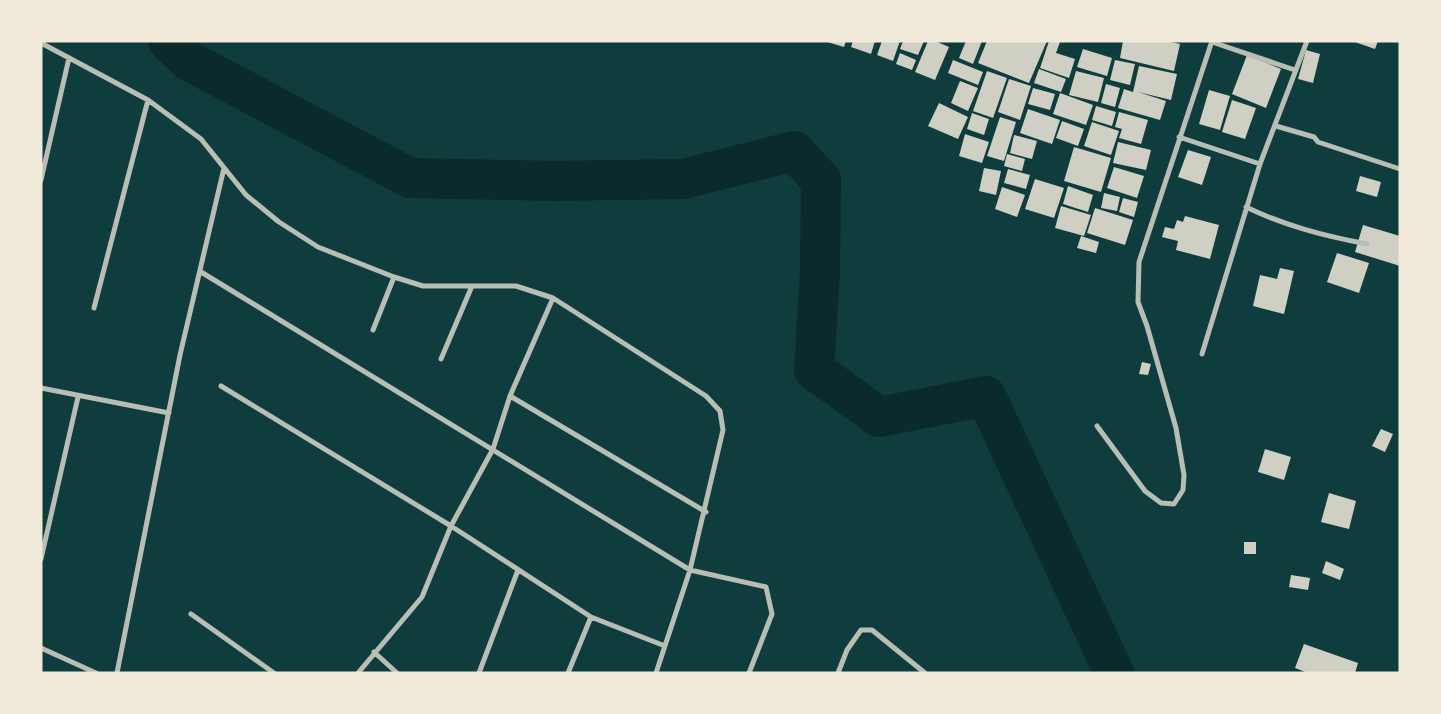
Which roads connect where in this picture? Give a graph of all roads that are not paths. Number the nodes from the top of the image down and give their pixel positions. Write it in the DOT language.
graph roads {
  1 [pos="1307,41"];
  2 [pos="1212,42"];
  3 [pos="41,43"];
  4 [pos="69,58"];
  5 [pos="1296,70"];
  6 [pos="148,100"];
  7 [pos="1276,126"];
  8 [pos="1179,137"];
  9 [pos="1260,164"];
  10 [pos="224,168"];
  11 [pos="1400,169"];
  12 [pos="41,180"];
  13 [pos="1246,208"];
  14 [pos="1367,244"];
  15 [pos="200,272"];
  16 [pos="394,277"];
  17 [pos="472,286"];
  18 [pos="553,298"];
  19 [pos="94,308"];
  20 [pos="373,330"];
  21 [pos="1202,354"];
  22 [pos="441,359"];
  23 [pos="221,386"];
  24 [pos="41,388"];
  25 [pos="510,396"];
  26 [pos="78,397"];
  27 [pos="169,413"];
  28 [pos="1097,426"];
  29 [pos="493,449"];
  30 [pos="706,512"];
  31 [pos="451,526"];
  32 [pos="41,559"];
  33 [pos="518,570"];
  34 [pos="690,570"];
  35 [pos="191,614"];
  36 [pos="591,617"];
  37 [pos="665,646"];
  38 [pos="41,648"];
  39 [pos="374,652"];
  40 [pos="96,673"];
  41 [pos="116,673"];
  42 [pos="274,673"];
  43 [pos="358,673"];
  44 [pos="398,673"];
  45 [pos="479,673"];
  46 [pos="568,673"];
  47 [pos="656,673"];
  48 [pos="749,673"];
  49 [pos="838,673"];
  50 [pos="925,673"];
  1 -- 5 [label="street"];
  2 -- 5 [label="street"];
  2 -- 8 [label="street"];
  3 -- 4 [label="street"];
  4 -- 6 [label="street"];
  4 -- 12 [label="street"];
  5 -- 7 [label="street"];
  6 -- 10 [label="street"];
  6 -- 19 [label="street"];
  7 -- 9 [label="street"];
  7 -- 11 [label="street"];
  8 -- 9 [label="street"];
  8 -- 28 [label="street"];
  9 -- 13 [label="street"];
  10 -- 15 [label="street"];
  10 -- 16 [label="street"];
  13 -- 14 [label="street"];
  13 -- 21 [label="street"];
  15 -- 27 [label="street"];
  15 -- 29 [label="street"];
  16 -- 17 [label="street"];
  16 -- 20 [label="street"];
  17 -- 18 [label="street"];
  17 -- 22 [label="street"];
  18 -- 25 [label="street"];
  18 -- 30 [label="street"];
  23 -- 31 [label="street"];
  24 -- 26 [label="street"];
  25 -- 29 [label="street"];
  25 -- 30 [label="street"];
  26 -- 27 [label="street"];
  26 -- 32 [label="street"];
  27 -- 41 [label="street"];
  29 -- 31 [label="street"];
  29 -- 34 [label="street"];
  30 -- 34 [label="street"];
  31 -- 33 [label="street"];
  31 -- 39 [label="street"];
  33 -- 36 [label="street"];
  33 -- 45 [label="street"];
  34 -- 37 [label="street"];
  34 -- 48 [label="street"];
  35 -- 42 [label="street"];
  36 -- 37 [label="street"];
  36 -- 46 [label="street"];
  37 -- 47 [label="street"];
  38 -- 40 [label="street"];
  39 -- 43 [label="street"];
  39 -- 44 [label="street"];
  49 -- 50 [label="street"];
}
